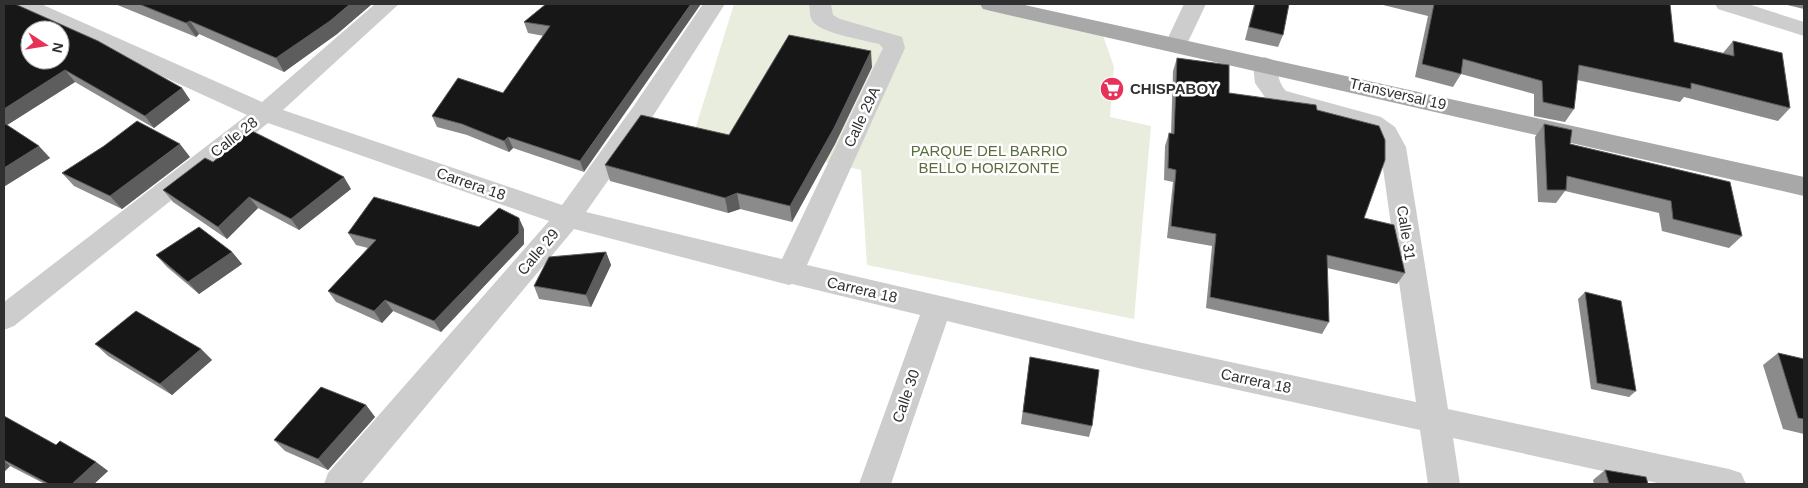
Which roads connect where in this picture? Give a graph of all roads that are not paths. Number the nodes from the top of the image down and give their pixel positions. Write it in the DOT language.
graph roads {
  1 [pos="15,4"];
  2 [pos="23,4"];
  3 [pos="388,4"];
  4 [pos="714,4"];
  5 [pos="820,4"];
  6 [pos="991,4"];
  7 [pos="1195,4"];
  8 [pos="1726,4"];
  9 [pos="4,10"];
  10 [pos="1779,12"];
  11 [pos="1804,29"];
  12 [pos="1176,44"];
  13 [pos="1265,65"];
  14 [pos="265,113"];
  15 [pos="1804,187"];
  16 [pos="568,217"];
  17 [pos="789,274"];
  18 [pos="937,307"];
  19 [pos="4,318"];
  20 [pos="1434,420"];
  21 [pos="340,484"];
  22 [pos="875,484"];
  23 [pos="1444,484"];
  24 [pos="1729,484"];
  1 -- 9 [label="street"];
  2 -- 14 [label="street, Carrera 18"];
  3 -- 14 [label="street, Calle 28"];
  4 -- 16 [label="street, Calle 29"];
  5 -- 17 [label="street, Calle 29A"];
  6 -- 12 [label="main road, Transversal 19"];
  7 -- 12 [label="street"];
  8 -- 10 [label="street"];
  10 -- 11 [label="street"];
  12 -- 13 [label="main road, Transversal 19"];
  13 -- 15 [label="main road, Transversal 19"];
  13 -- 20 [label="street, Calle 31"];
  14 -- 16 [label="street, Carrera 18"];
  14 -- 19 [label="street, Calle 28"];
  16 -- 17 [label="street, Carrera 18"];
  16 -- 21 [label="street, Calle 29"];
  17 -- 18 [label="street, Carrera 18"];
  18 -- 20 [label="street, Carrera 18"];
  18 -- 22 [label="street, Calle 30"];
  20 -- 23 [label="street, Calle 31"];
  20 -- 24 [label="street, Carrera 18"];
}
